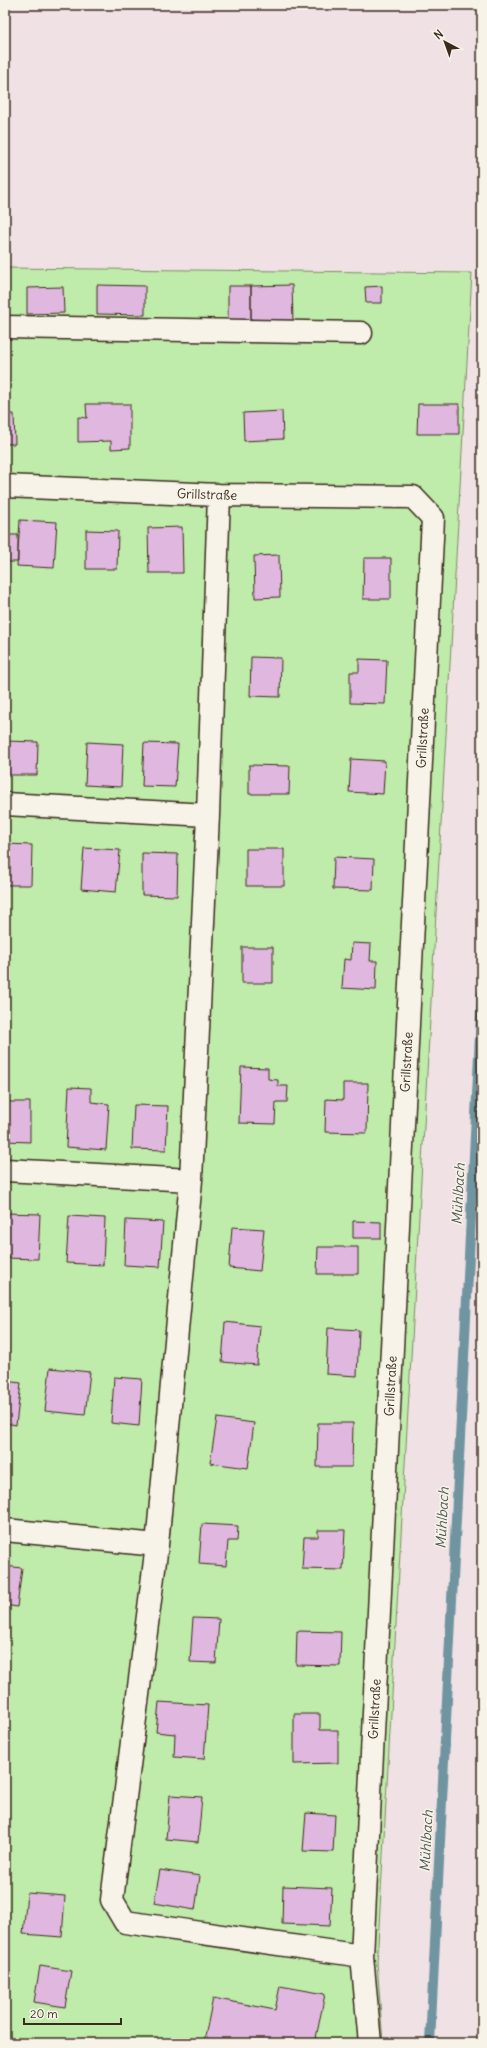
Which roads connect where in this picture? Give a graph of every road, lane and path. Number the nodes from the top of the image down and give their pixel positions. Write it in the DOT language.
graph roads {
  1 [pos="5,327"];
  2 [pos="361,333"];
  3 [pos="5,486"];
  4 [pos="219,495"];
  5 [pos="5,804"];
  6 [pos="208,815"];
  7 [pos="5,1170"];
  8 [pos="191,1180"];
  9 [pos="5,1530"];
  10 [pos="157,1545"];
  11 [pos="362,1956"];
  12 [pos="370,2043"];
  1 -- 2 [label="street"];
  3 -- 4 [label="street, Grillstraße"];
  4 -- 6 [label="street"];
  4 -- 11 [label="street, Grillstraße"];
  5 -- 6 [label="street"];
  6 -- 8 [label="street"];
  7 -- 8 [label="street"];
  8 -- 10 [label="street"];
  9 -- 10 [label="street"];
  10 -- 11 [label="street"];
  11 -- 12 [label="street, Grillstraße"];
}
